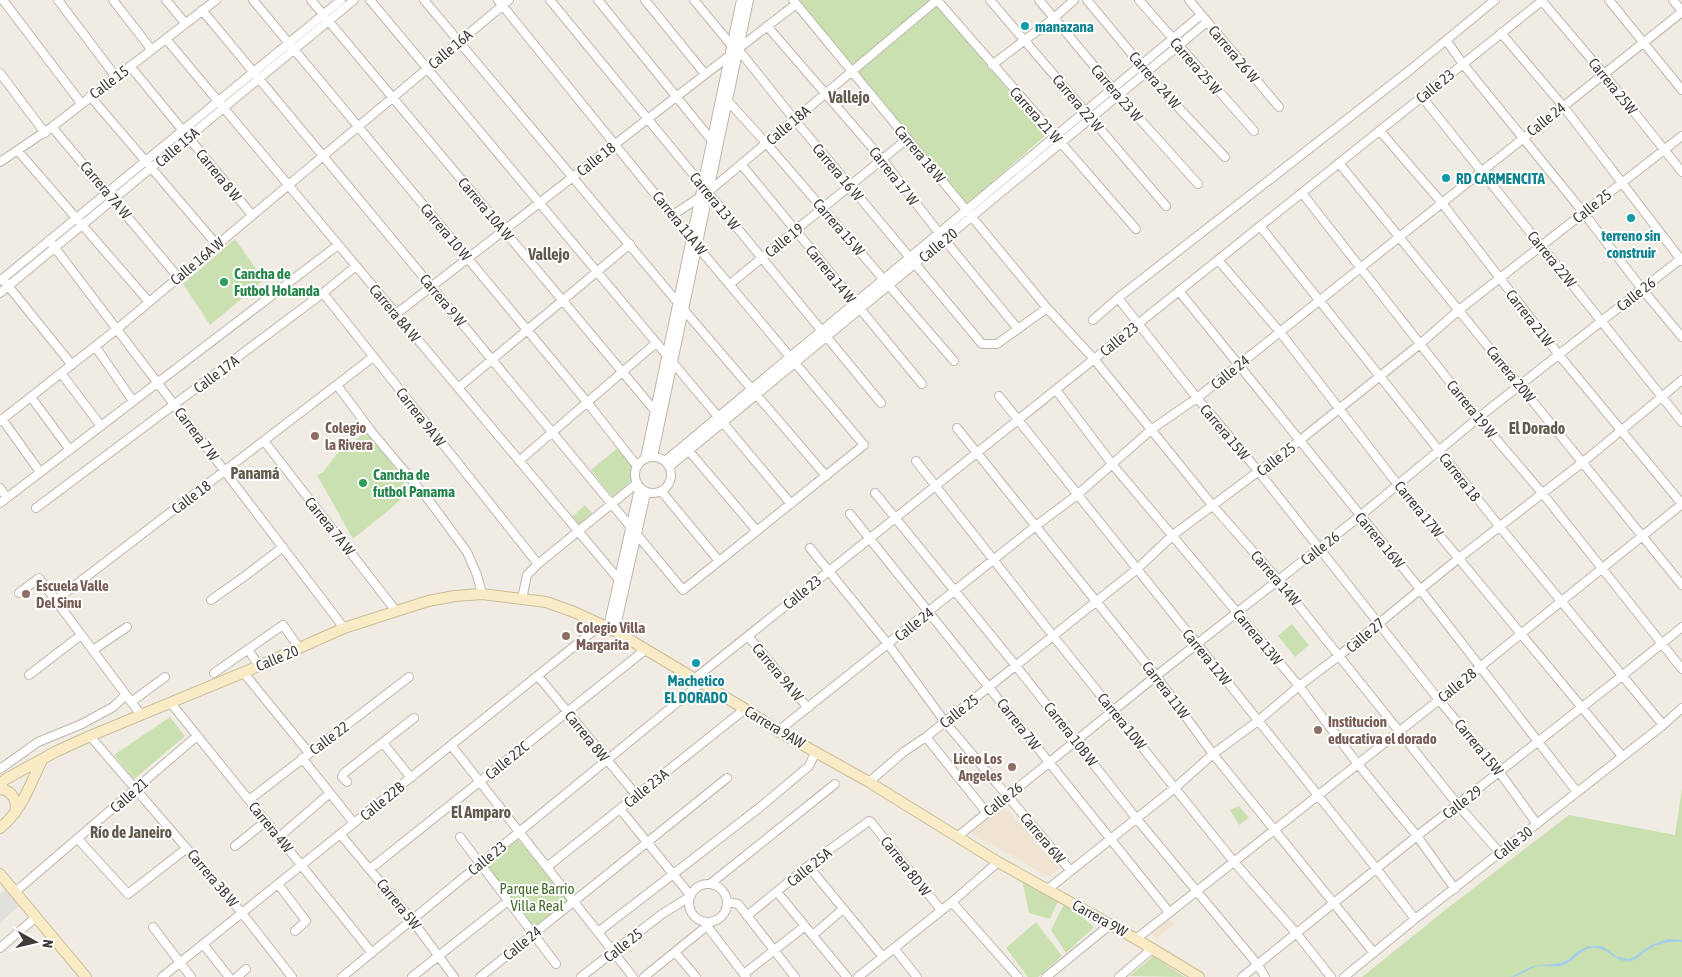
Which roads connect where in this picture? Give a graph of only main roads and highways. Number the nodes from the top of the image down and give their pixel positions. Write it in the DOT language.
graph roads {
  1 [pos="546,602"];
  2 [pos="42,760"];
  3 [pos="0,784"];
  4 [pos="0,789"];
  5 [pos="15,814"];
  6 [pos="0,828"];
  7 [pos="998,862"];
  8 [pos="0,874"];
  9 [pos="1192,975"];
  10 [pos="86,977"];
  1 -- 2 [label="main road, Calle 20"];
  1 -- 7 [label="main road, Carrera 9AW"];
  2 -- 3 [label="main road, Calle 20"];
  2 -- 5 [label="main road"];
  4 -- 5 [label="main road"];
  5 -- 6 [label="main road"];
  7 -- 9 [label="main road, Carrera 9W"];
  8 -- 10 [label="main road"];
}
